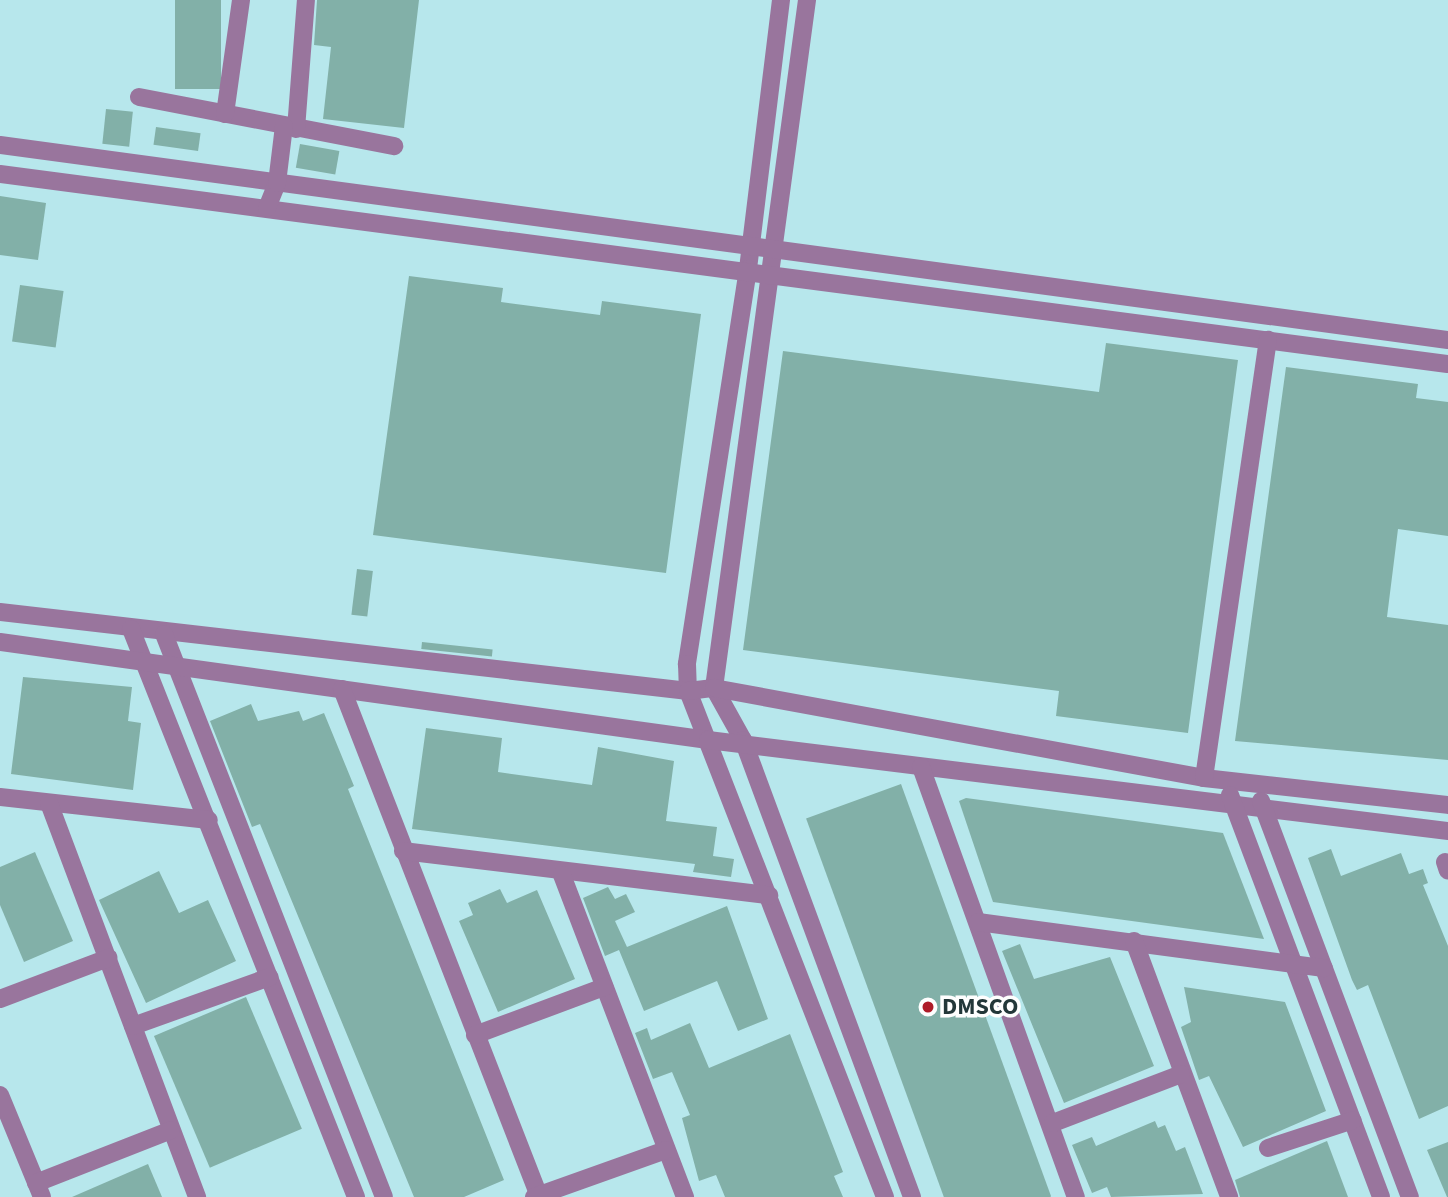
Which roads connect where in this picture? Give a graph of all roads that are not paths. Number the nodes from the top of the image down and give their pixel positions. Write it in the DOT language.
graph roads {
  1 [pos="241,0"];
  2 [pos="306,0"];
  3 [pos="780,0"];
  4 [pos="807,0"];
  5 [pos="139,97"];
  6 [pos="225,114"];
  7 [pos="290,128"];
  8 [pos="0,145"];
  9 [pos="394,146"];
  10 [pos="0,174"];
  11 [pos="277,183"];
  12 [pos="267,208"];
  13 [pos="748,246"];
  14 [pos="773,251"];
  15 [pos="748,269"];
  16 [pos="772,275"];
  17 [pos="1268,340"];
  18 [pos="1448,340"];
  19 [pos="1448,364"];
  20 [pos="0,611"];
  21 [pos="131,629"];
  22 [pos="164,634"];
  23 [pos="0,642"];
  24 [pos="147,662"];
  25 [pos="177,666"];
  26 [pos="715,688"];
  27 [pos="342,690"];
  28 [pos="688,691"];
  29 [pos="708,740"];
  30 [pos="743,740"];
  31 [pos="921,767"];
  32 [pos="1204,778"];
  33 [pos="1226,781"];
  34 [pos="1254,786"];
  35 [pos="0,797"];
  36 [pos="49,803"];
  37 [pos="1232,804"];
  38 [pos="1448,805"];
  39 [pos="1264,807"];
  40 [pos="209,820"];
  41 [pos="1448,831"];
  42 [pos="403,851"];
  43 [pos="562,875"];
  44 [pos="769,895"];
  45 [pos="978,922"];
  46 [pos="1134,941"];
  47 [pos="108,958"];
  48 [pos="1295,965"];
  49 [pos="1324,968"];
  50 [pos="270,977"];
  51 [pos="604,987"];
  52 [pos="0,999"];
  53 [pos="133,1026"];
  54 [pos="475,1035"];
  55 [pos="1181,1074"];
  56 [pos="0,1095"];
  57 [pos="1353,1121"];
  58 [pos="1053,1123"];
  59 [pos="172,1130"];
  60 [pos="1268,1148"];
  61 [pos="666,1150"];
  62 [pos="39,1190"];
  63 [pos="537,1196"];
  64 [pos="197,1197"];
  65 [pos="356,1197"];
  66 [pos="384,1197"];
  67 [pos="685,1197"];
  68 [pos="885,1197"];
  69 [pos="912,1197"];
  70 [pos="1076,1197"];
  71 [pos="1229,1197"];
  72 [pos="1381,1197"];
  73 [pos="1410,1197"];
  1 -- 6 [label="street"];
  2 -- 7 [label="street"];
  3 -- 13 [label="street"];
  4 -- 14 [label="street"];
  5 -- 6 [label="street"];
  6 -- 7 [label="street"];
  7 -- 9 [label="street"];
  7 -- 11 [label="street"];
  8 -- 11 [label="street"];
  10 -- 12 [label="street"];
  11 -- 12 [label="street"];
  11 -- 13 [label="street"];
  12 -- 15 [label="street"];
  13 -- 14 [label="street"];
  13 -- 15 [label="street"];
  14 -- 16 [label="street"];
  14 -- 18 [label="street"];
  15 -- 16 [label="street"];
  15 -- 28 [label="street"];
  16 -- 17 [label="street"];
  16 -- 26 [label="street"];
  17 -- 19 [label="street"];
  17 -- 32 [label="street"];
  20 -- 21 [label="street"];
  21 -- 22 [label="street"];
  21 -- 24 [label="street"];
  22 -- 25 [label="street"];
  22 -- 28 [label="street"];
  23 -- 24 [label="street"];
  24 -- 25 [label="street"];
  24 -- 40 [label="street"];
  25 -- 27 [label="street"];
  25 -- 66 [label="street"];
  26 -- 28 [label="street"];
  26 -- 30 [label="street"];
  26 -- 32 [label="street"];
  27 -- 29 [label="street"];
  27 -- 42 [label="street"];
  28 -- 29 [label="street"];
  29 -- 30 [label="street"];
  29 -- 44 [label="street"];
  30 -- 31 [label="street"];
  30 -- 69 [label="street"];
  31 -- 37 [label="street"];
  31 -- 45 [label="street"];
  32 -- 33 [label="street"];
  33 -- 34 [label="street"];
  33 -- 37 [label="street"];
  34 -- 38 [label="street"];
  34 -- 39 [label="street"];
  35 -- 36 [label="street"];
  36 -- 40 [label="street"];
  36 -- 47 [label="street"];
  37 -- 39 [label="street"];
  37 -- 48 [label="street"];
  39 -- 41 [label="street"];
  39 -- 49 [label="street"];
  40 -- 50 [label="street"];
  42 -- 43 [label="street"];
  42 -- 54 [label="street"];
  43 -- 44 [label="street"];
  43 -- 51 [label="street"];
  44 -- 68 [label="street"];
  45 -- 46 [label="street"];
  45 -- 58 [label="street"];
  46 -- 48 [label="street"];
  46 -- 55 [label="street"];
  47 -- 52 [label="street"];
  47 -- 53 [label="street"];
  48 -- 49 [label="street"];
  48 -- 57 [label="street"];
  49 -- 73 [label="street"];
  50 -- 53 [label="street"];
  50 -- 65 [label="street"];
  51 -- 54 [label="street"];
  51 -- 61 [label="street"];
  53 -- 59 [label="street"];
  54 -- 63 [label="street"];
  55 -- 58 [label="street"];
  55 -- 71 [label="street"];
  56 -- 62 [label="street"];
  57 -- 60 [label="street"];
  57 -- 72 [label="street"];
  58 -- 70 [label="street"];
  59 -- 62 [label="street"];
  59 -- 64 [label="street"];
  61 -- 63 [label="street"];
  61 -- 67 [label="street"];
}
